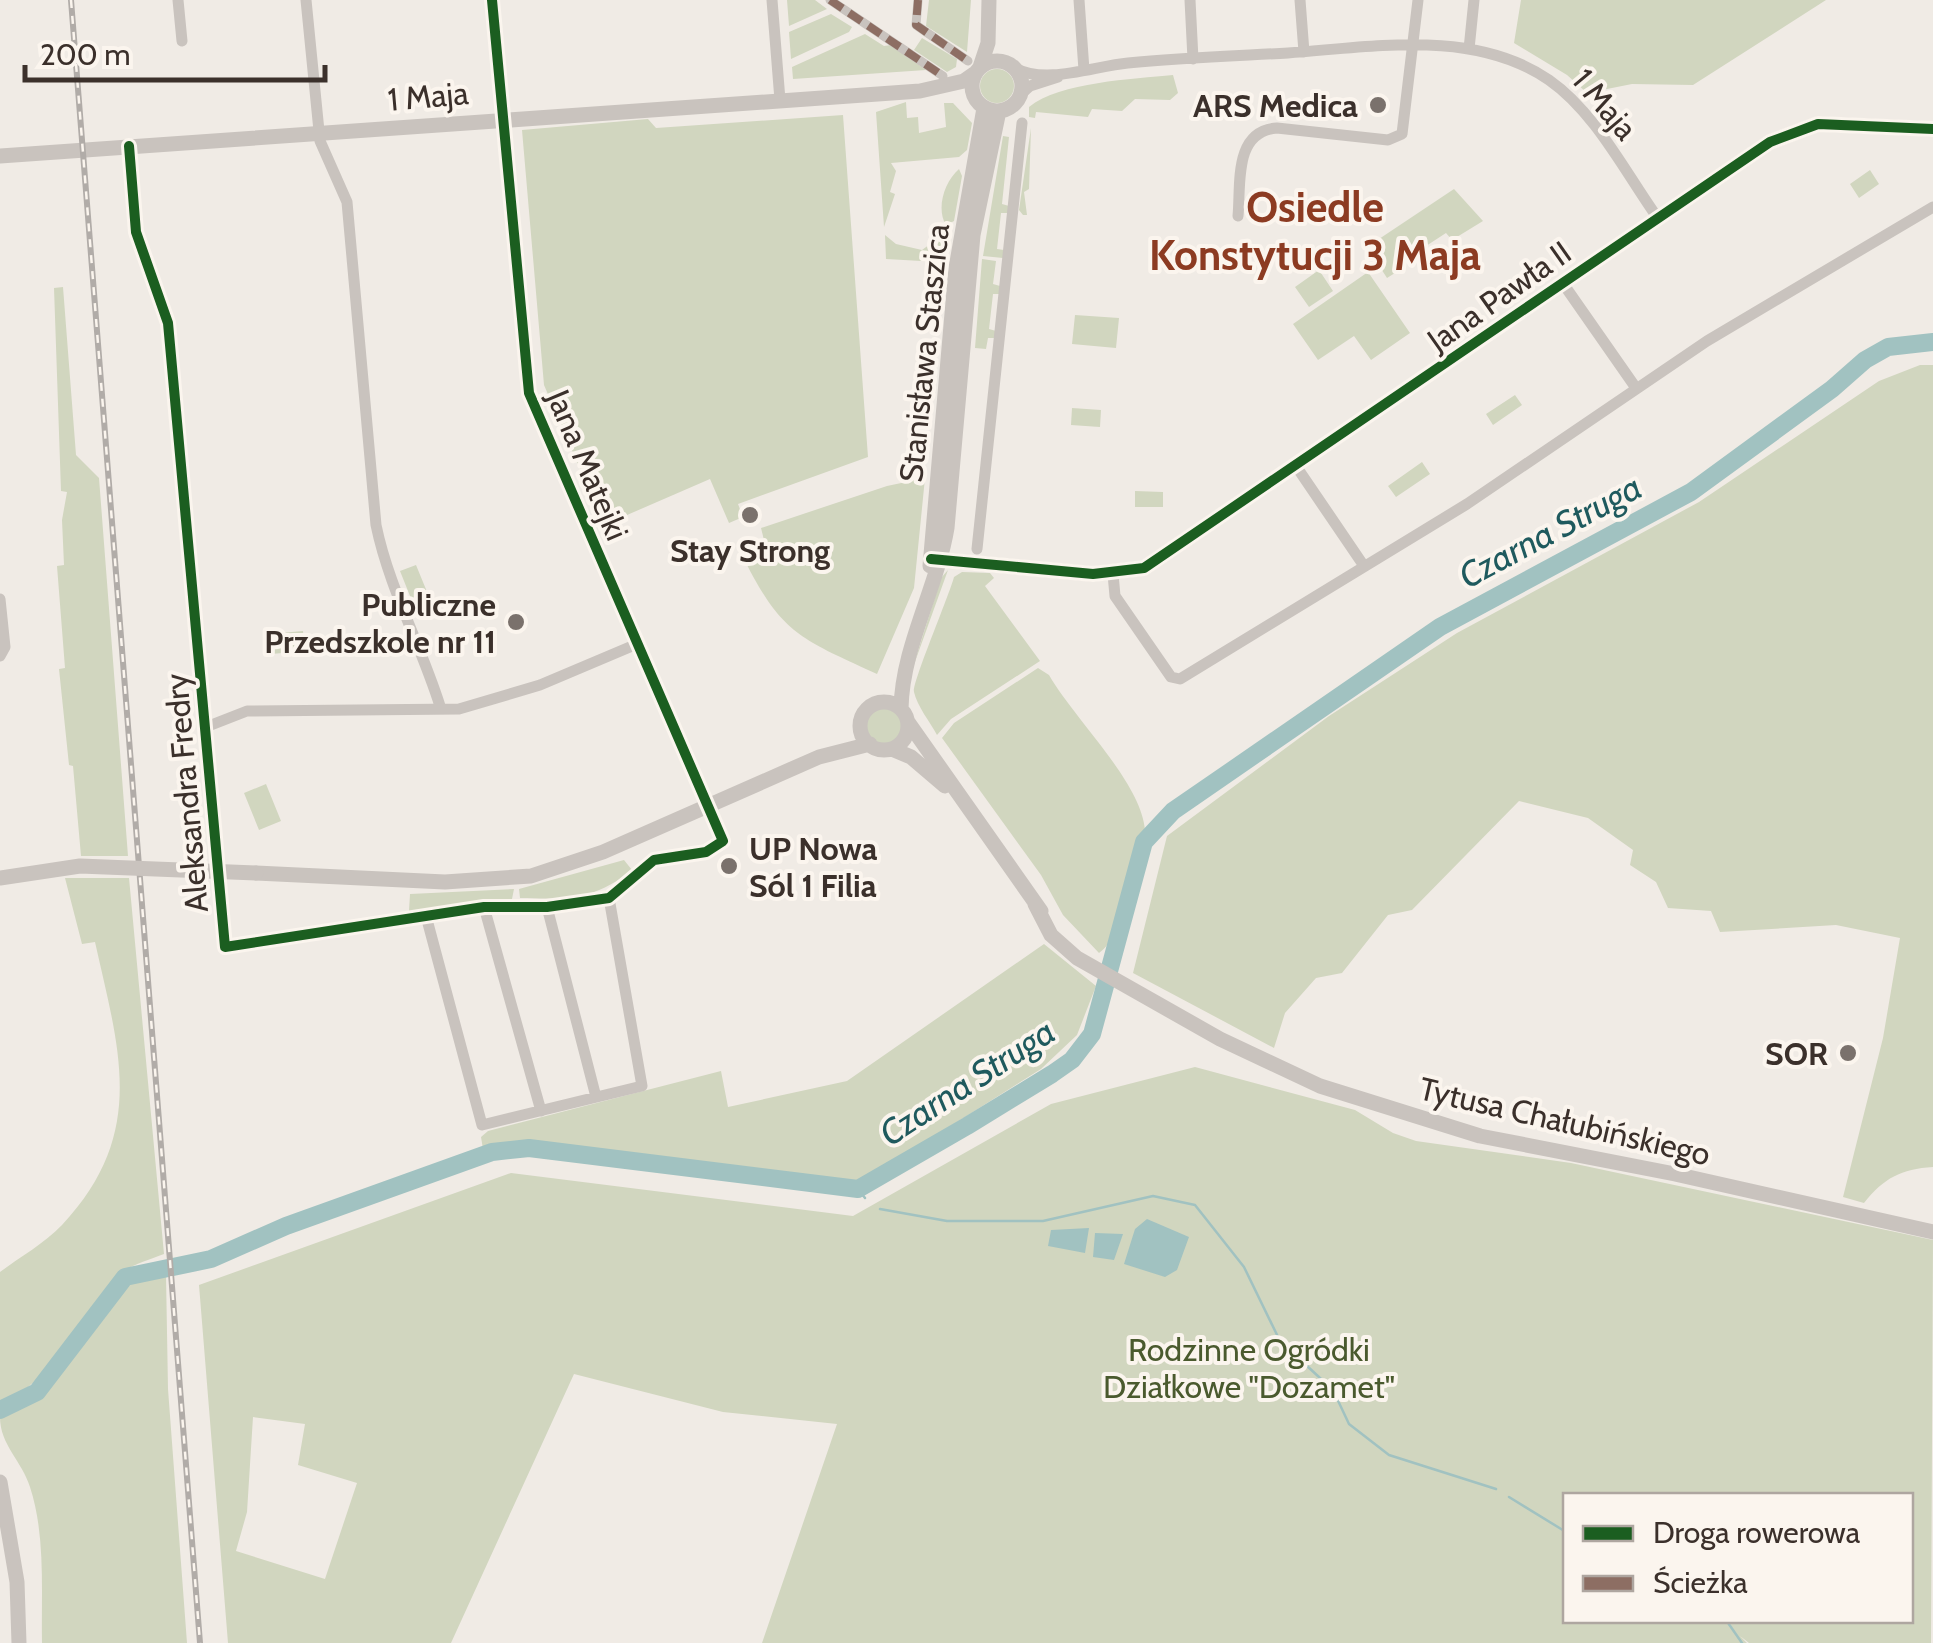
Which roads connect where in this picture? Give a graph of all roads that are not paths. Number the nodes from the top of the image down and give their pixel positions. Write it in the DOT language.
graph roads {
  1 [pos="178,0"];
  2 [pos="306,0"];
  3 [pos="492,0"];
  4 [pos="772,0"];
  5 [pos="830,0"];
  6 [pos="918,0"];
  7 [pos="1079,0"];
  8 [pos="1190,0"];
  9 [pos="1300,0"];
  10 [pos="1418,0"];
  11 [pos="1474,0"];
  12 [pos="990,6"];
  13 [pos="182,41"];
  14 [pos="1414,45"];
  15 [pos="1469,49"];
  16 [pos="1304,52"];
  17 [pos="1193,58"];
  18 [pos="1010,65"];
  19 [pos="974,67"];
  20 [pos="1078,71"];
  21 [pos="943,76"];
  22 [pos="920,91"];
  23 [pos="1020,95"];
  24 [pos="780,100"];
  25 [pos="987,106"];
  26 [pos="503,117"];
  27 [pos="1022,123"];
  28 [pos="1933,128"];
  29 [pos="319,132"];
  30 [pos="129,146"];
  31 [pos="0,156"];
  32 [pos="1933,207"];
  33 [pos="1238,216"];
  34 [pos="1657,218"];
  35 [pos="1562,282"];
  36 [pos="1636,388"];
  37 [pos="1296,466"];
  38 [pos="977,548"];
  39 [pos="936,559"];
  40 [pos="1364,566"];
  41 [pos="1113,574"];
  42 [pos="0,599"];
  43 [pos="637,644"];
  44 [pos="912,647"];
  45 [pos="0,656"];
  46 [pos="881,702"];
  47 [pos="440,706"];
  48 [pos="905,716"];
  49 [pos="861,722"];
  50 [pos="206,727"];
  51 [pos="870,744"];
  52 [pos="892,749"];
  53 [pos="818,756"];
  54 [pos="959,798"];
  55 [pos="708,808"];
  56 [pos="0,878"];
  57 [pos="609,898"];
  58 [pos="484,907"];
  59 [pos="547,907"];
  60 [pos="426,916"];
  61 [pos="596,1097"];
  62 [pos="541,1111"];
  63 [pos="1933,1232"];
  64 [pos="0,1482"];
  65 [pos="19,1643"];
  1 -- 13 [label="street"];
  2 -- 29 [label="street"];
  3 -- 26 [label="street, Jana Matejki"];
  4 -- 24 [label="street"];
  5 -- 21 [label="street"];
  6 -- 19 [label="street"];
  7 -- 20 [label="street"];
  8 -- 17 [label="street"];
  9 -- 16 [label="street"];
  10 -- 14 [label="street"];
  11 -- 15 [label="street"];
  12 -- 18 [label="street"];
  12 -- 19 [label="street"];
  14 -- 15 [label="street, 1 Maja"];
  14 -- 16 [label="street, 1 Maja"];
  14 -- 33 [label="street"];
  15 -- 34 [label="street, 1 Maja"];
  16 -- 17 [label="street, 1 Maja"];
  17 -- 20 [label="street, 1 Maja"];
  18 -- 19 [label="street"];
  18 -- 20 [label="street, 1 Maja"];
  18 -- 23 [label="street"];
  19 -- 22 [label="street, 1 Maja"];
  19 -- 25 [label="street"];
  20 -- 23 [label="street, 1 Maja"];
  22 -- 24 [label="street, 1 Maja"];
  22 -- 25 [label="street, 1 Maja"];
  23 -- 25 [label="street"];
  24 -- 26 [label="street, 1 Maja"];
  25 -- 39 [label="street, Stanisława Staszica"];
  26 -- 29 [label="street, 1 Maja"];
  26 -- 43 [label="street, Jana Matejki"];
  27 -- 38 [label="street"];
  28 -- 34 [label="street, Jana Pawła II"];
  29 -- 30 [label="street, 1 Maja"];
  29 -- 47 [label="street"];
  30 -- 31 [label="street, 1 Maja"];
  30 -- 50 [label="street, Aleksandra Fredry"];
  32 -- 36 [label="street"];
  34 -- 35 [label="street, Jana Pawła II"];
  35 -- 36 [label="street"];
  35 -- 37 [label="street, Jana Pawła II"];
  36 -- 40 [label="street"];
  37 -- 40 [label="street"];
  37 -- 41 [label="street, Jana Pawła II"];
  39 -- 41 [label="street"];
  39 -- 44 [label="street, Stanisława Staszica"];
  40 -- 41 [label="street"];
  42 -- 45 [label="street"];
  43 -- 47 [label="street"];
  43 -- 55 [label="street, Jana Matejki"];
  44 -- 46 [label="street, Stanisława Staszica"];
  44 -- 48 [label="street, Stanisława Staszica"];
  46 -- 48 [label="street"];
  46 -- 49 [label="street"];
  47 -- 50 [label="street"];
  48 -- 52 [label="street"];
  48 -- 54 [label="street, Tytusa Chałubińskiego"];
  49 -- 51 [label="street"];
  49 -- 53 [label="street"];
  50 -- 60 [label="street, Aleksandra Fredry"];
  51 -- 52 [label="street"];
  51 -- 53 [label="street"];
  52 -- 54 [label="street, Tytusa Chałubińskiego"];
  53 -- 55 [label="street"];
  54 -- 63 [label="street, Tytusa Chałubińskiego"];
  55 -- 56 [label="street, bridge"];
  55 -- 57 [label="street"];
  57 -- 59 [label="street, Aleksandra Fredry"];
  57 -- 61 [label="street"];
  58 -- 59 [label="street, Aleksandra Fredry"];
  58 -- 60 [label="street, Aleksandra Fredry"];
  58 -- 62 [label="street"];
  59 -- 61 [label="street"];
  60 -- 62 [label="street"];
  61 -- 62 [label="street"];
  64 -- 65 [label="street"];
}
